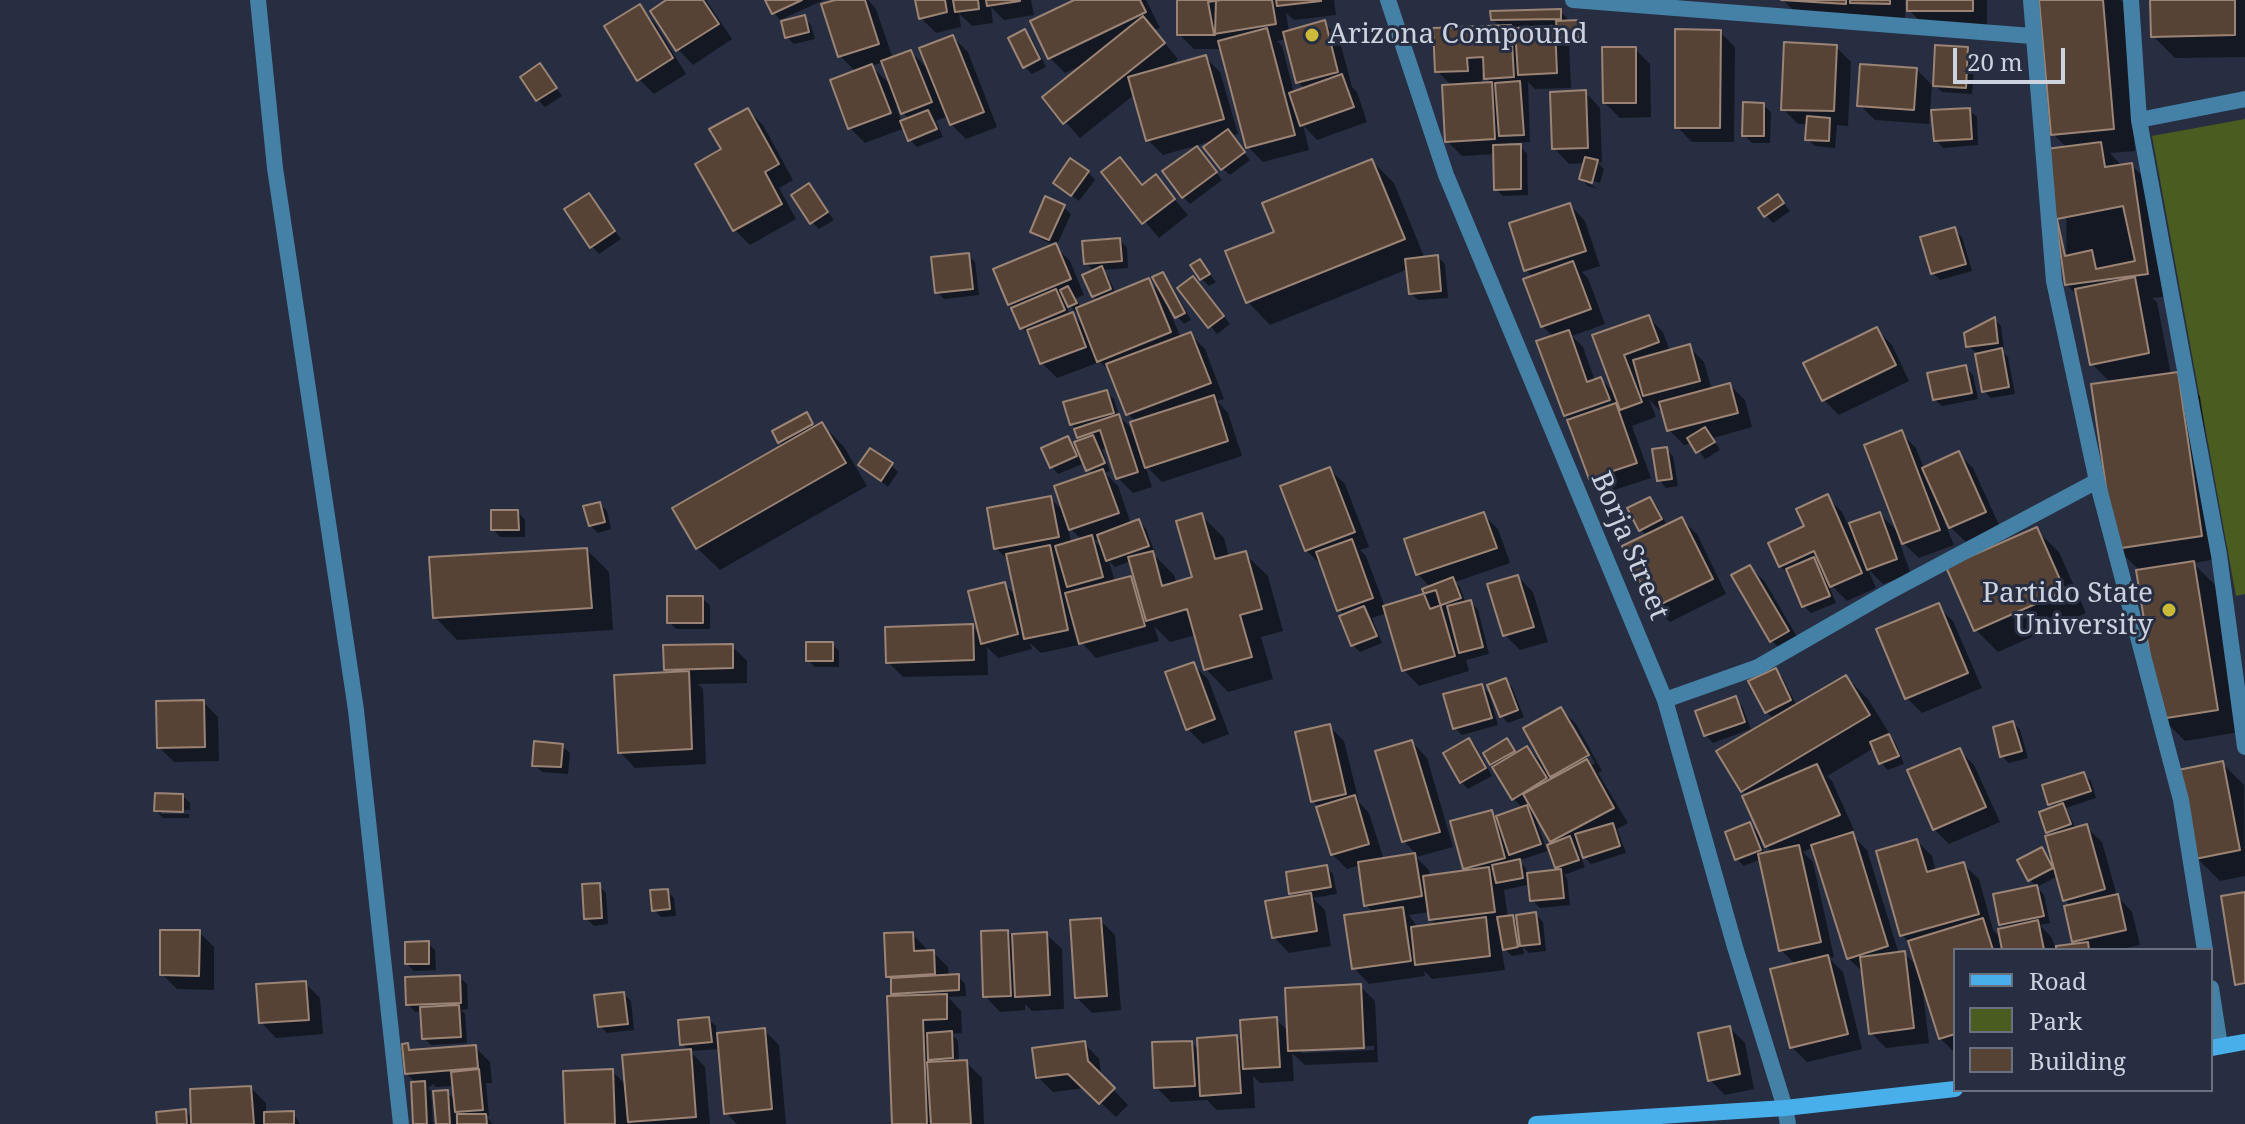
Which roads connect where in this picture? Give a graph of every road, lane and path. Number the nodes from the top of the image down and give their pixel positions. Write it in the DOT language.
graph roads {
  1 [pos="258,0"];
  2 [pos="1388,0"];
  3 [pos="1573,0"];
  4 [pos="2031,0"];
  5 [pos="2131,0"];
  6 [pos="2032,36"];
  7 [pos="2245,99"];
  8 [pos="2139,120"];
  9 [pos="2097,481"];
  10 [pos="1665,700"];
  11 [pos="2245,747"];
  12 [pos="2205,948"];
  13 [pos="2213,1012"];
  14 [pos="2245,1042"];
  15 [pos="2216,1047"];
  16 [pos="1953,1089"];
  17 [pos="1787,1116"];
  18 [pos="401,1124"];
  19 [pos="1536,1124"];
  1 -- 18 [label="street"];
  2 -- 10 [label="street, Borja Street"];
  3 -- 6 [label="street"];
  4 -- 6 [label="street"];
  5 -- 8 [label="street"];
  6 -- 9 [label="street"];
  7 -- 8 [label="street"];
  8 -- 11 [label="street"];
  9 -- 10 [label="street"];
  9 -- 12 [label="street"];
  10 -- 17 [label="street, Borja Street"];
  13 -- 15 [label="street"];
  14 -- 15 [label="main road"];
  16 -- 17 [label="main road"];
  17 -- 19 [label="main road"];
}
